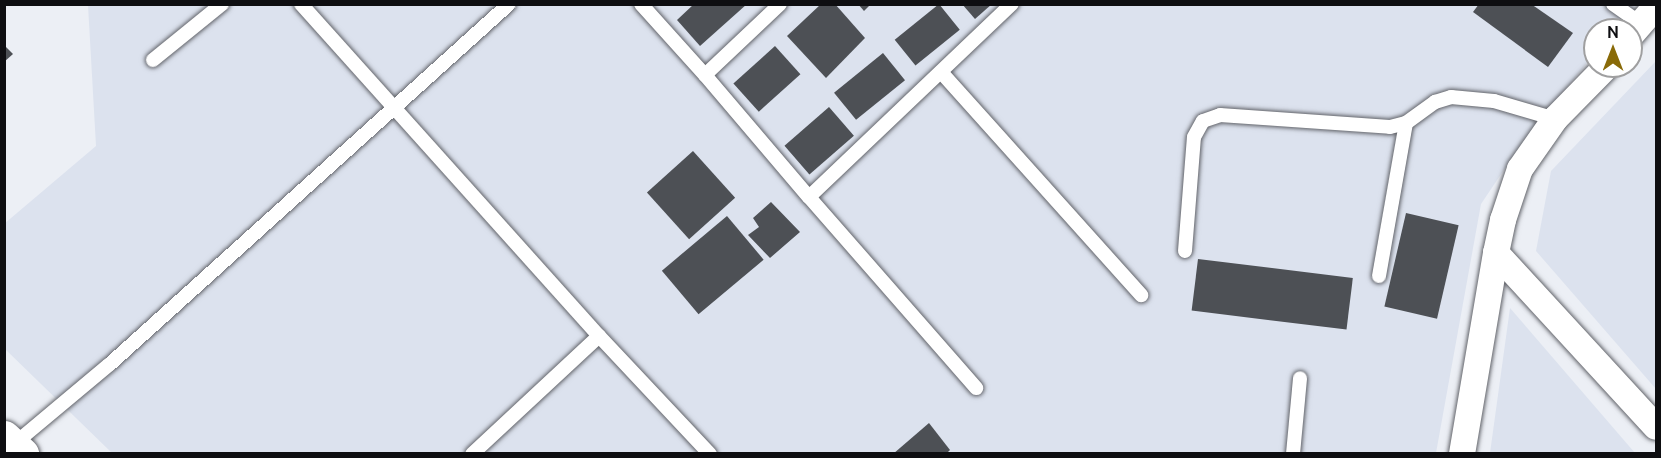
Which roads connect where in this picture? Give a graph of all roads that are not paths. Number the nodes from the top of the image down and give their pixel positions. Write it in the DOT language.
graph roads {
  1 [pos="222,4"];
  2 [pos="301,4"];
  3 [pos="509,4"];
  4 [pos="641,4"];
  5 [pos="780,4"];
  6 [pos="1012,4"];
  7 [pos="1613,4"];
  8 [pos="1638,18"];
  9 [pos="153,60"];
  10 [pos="941,72"];
  11 [pos="705,75"];
  12 [pos="1595,78"];
  13 [pos="395,107"];
  14 [pos="1555,119"];
  15 [pos="1406,123"];
  16 [pos="809,196"];
  17 [pos="1185,251"];
  18 [pos="1496,253"];
  19 [pos="1378,276"];
  20 [pos="1140,295"];
  21 [pos="599,336"];
  22 [pos="1300,378"];
  23 [pos="976,388"];
  24 [pos="1656,427"];
  25 [pos="13,445"];
  26 [pos="472,453"];
  27 [pos="710,453"];
  28 [pos="1293,453"];
  29 [pos="1462,453"];
  1 -- 9 [label="lane"];
  2 -- 13 [label="lane"];
  3 -- 13 [label="lane"];
  4 -- 11 [label="lane"];
  5 -- 11 [label="lane"];
  6 -- 10 [label="lane"];
  7 -- 8 [label="lane"];
  10 -- 16 [label="lane"];
  10 -- 20 [label="lane"];
  11 -- 16 [label="lane"];
  12 -- 14 [label="street"];
  13 -- 21 [label="lane"];
  13 -- 25 [label="lane"];
  14 -- 15 [label="lane"];
  14 -- 18 [label="street"];
  15 -- 17 [label="lane"];
  15 -- 19 [label="lane"];
  16 -- 23 [label="lane"];
  18 -- 24 [label="street"];
  18 -- 29 [label="street"];
  21 -- 26 [label="lane"];
  21 -- 27 [label="lane"];
  22 -- 28 [label="lane"];
}
